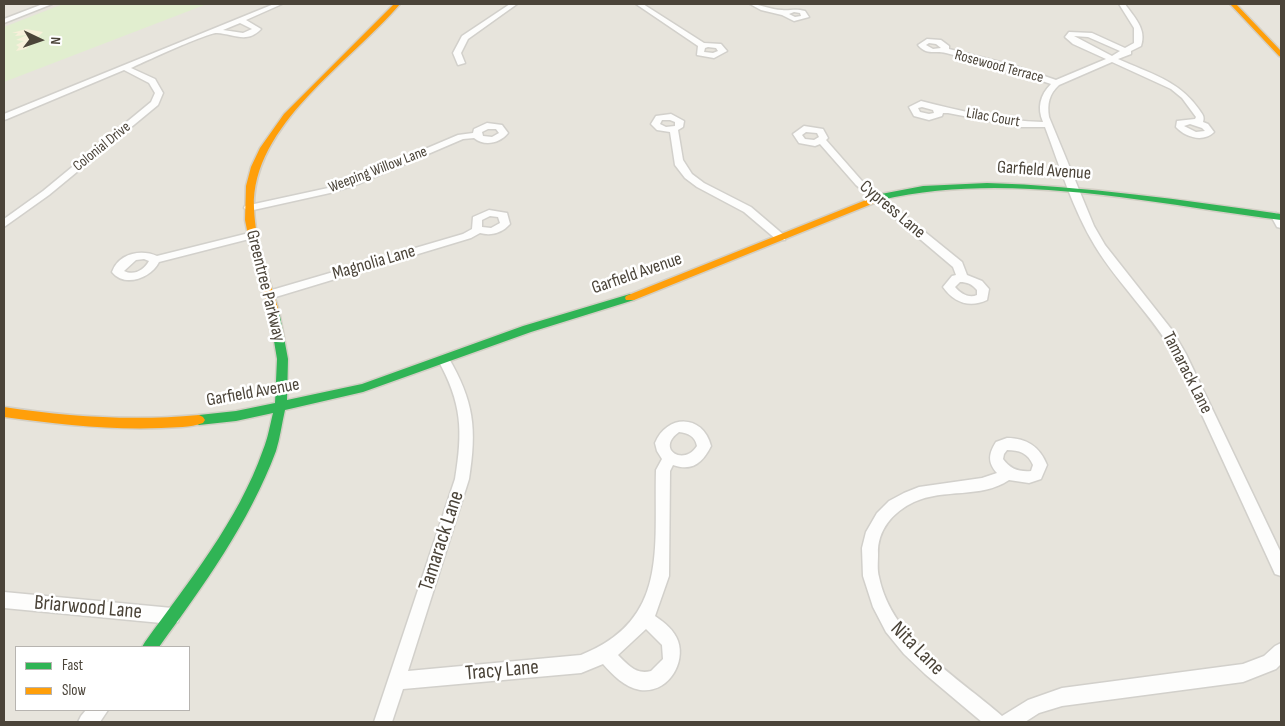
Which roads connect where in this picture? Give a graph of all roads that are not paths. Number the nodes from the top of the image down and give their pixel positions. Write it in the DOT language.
graph roads {
  1 [pos="36,4"];
  2 [pos="49,4"];
  3 [pos="279,4"];
  4 [pos="397,4"];
  5 [pos="514,4"];
  6 [pos="639,4"];
  7 [pos="753,4"];
  8 [pos="1122,4"];
  9 [pos="1233,4"];
  10 [pos="785,13"];
  11 [pos="4,16"];
  12 [pos="240,20"];
  13 [pos="4,21"];
  14 [pos="216,30"];
  15 [pos="704,46"];
  16 [pos="942,50"];
  17 [pos="1128,52"];
  18 [pos="1281,55"];
  19 [pos="1114,58"];
  20 [pos="461,63"];
  21 [pos="124,67"];
  22 [pos="1056,83"];
  23 [pos="938,110"];
  24 [pos="4,117"];
  25 [pos="1198,123"];
  26 [pos="1048,125"];
  27 [pos="673,130"];
  28 [pos="476,135"];
  29 [pos="822,141"];
  30 [pos="1075,190"];
  31 [pos="878,198"];
  32 [pos="249,208"];
  33 [pos="1279,219"];
  34 [pos="4,224"];
  35 [pos="479,229"];
  36 [pos="253,234"];
  37 [pos="781,238"];
  38 [pos="154,260"];
  39 [pos="964,278"];
  40 [pos="269,295"];
  41 [pos="444,360"];
  42 [pos="280,406"];
  43 [pos="4,412"];
  44 [pos="670,458"];
  45 [pos="1008,473"];
  46 [pos="1281,569"];
  47 [pos="4,600"];
  48 [pos="172,616"];
  49 [pos="645,618"];
  50 [pos="151,646"];
  51 [pos="1281,652"];
  52 [pos="606,654"];
  53 [pos="395,681"];
  54 [pos="98,711"];
  55 [pos="87,722"];
  56 [pos="383,722"];
  57 [pos="996,722"];
  58 [pos="1009,722"];
  1 -- 11 [label="street"];
  2 -- 13 [label="street"];
  3 -- 12 [label="street"];
  4 -- 32 [label="street, Greentree Parkway"];
  5 -- 20 [label="street"];
  6 -- 15 [label="street"];
  7 -- 10 [label="street"];
  8 -- 17 [label="street"];
  9 -- 18 [label="street"];
  12 -- 14 [label="street"];
  12 -- 14 [label="street"];
  14 -- 21 [label="street"];
  16 -- 22 [label="street, Rosewood Terrace"];
  17 -- 19 [label="street"];
  17 -- 19 [label="street"];
  19 -- 22 [label="street"];
  19 -- 25 [label="street"];
  21 -- 24 [label="street"];
  21 -- 34 [label="street, Colonial Drive"];
  22 -- 26 [label="street, Tamarack Lane"];
  23 -- 26 [label="street, Lilac Court"];
  26 -- 30 [label="street, Tamarack Lane"];
  27 -- 37 [label="street"];
  28 -- 32 [label="street, Weeping Willow Lane"];
  29 -- 31 [label="street, Cypress Lane"];
  30 -- 31 [label="street, Garfield Avenue"];
  30 -- 33 [label="street, Garfield Avenue"];
  30 -- 46 [label="street, Tamarack Lane"];
  31 -- 37 [label="street, Garfield Avenue"];
  31 -- 39 [label="street, Cypress Lane"];
  32 -- 36 [label="street, Greentree Parkway"];
  35 -- 40 [label="street, Magnolia Lane"];
  36 -- 38 [label="street"];
  36 -- 40 [label="street, Greentree Parkway"];
  37 -- 41 [label="street, Garfield Avenue"];
  40 -- 42 [label="street, Greentree Parkway"];
  41 -- 42 [label="street, Garfield Avenue"];
  41 -- 53 [label="street, Tamarack Lane"];
  42 -- 43 [label="street, Garfield Avenue"];
  42 -- 48 [label="street, Greentree Parkway"];
  44 -- 49 [label="street, Tracy Lane"];
  45 -- 57 [label="street, Nita Lane"];
  47 -- 48 [label="street, Briarwood Lane"];
  48 -- 50 [label="street, Greentree Parkway"];
  49 -- 52 [label="street, Tracy Lane"];
  49 -- 52 [label="street"];
  51 -- 58 [label="street"];
  52 -- 53 [label="street, Tracy Lane"];
  53 -- 56 [label="street, Tamarack Lane"];
  54 -- 55 [label="street"];
}
